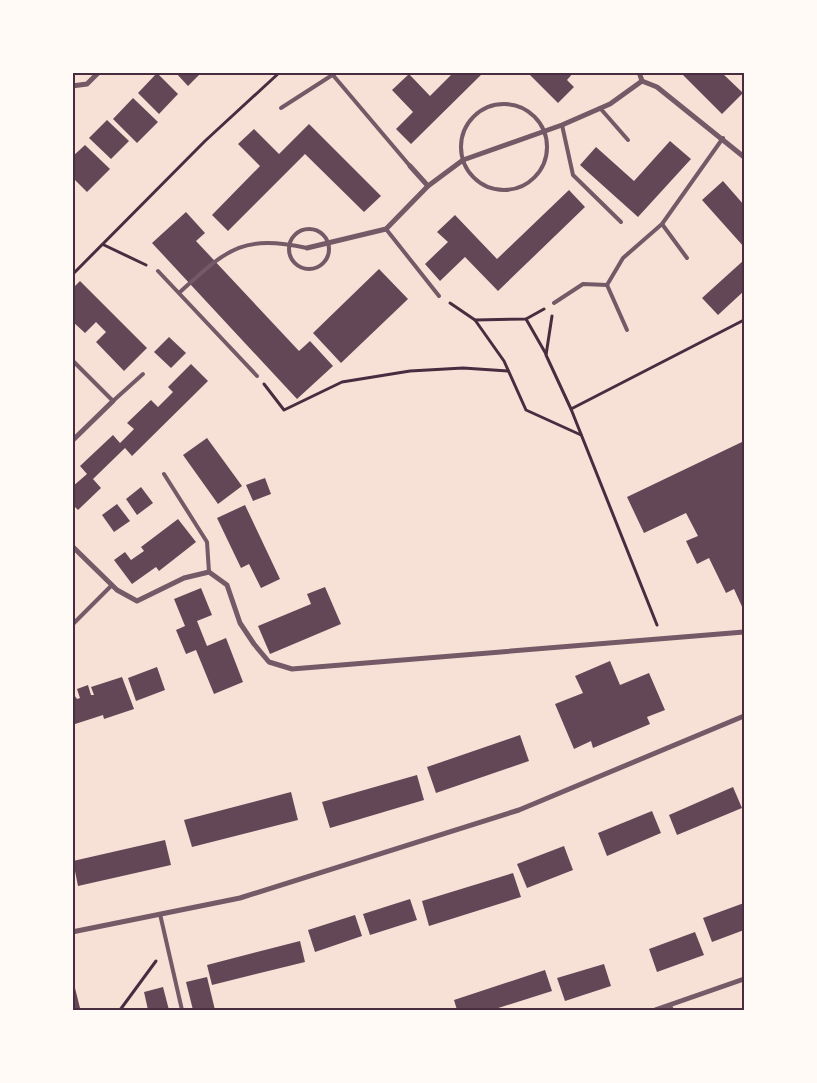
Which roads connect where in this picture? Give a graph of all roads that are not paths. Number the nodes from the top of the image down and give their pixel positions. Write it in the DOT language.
graph roads {
  1 [pos="99,72"];
  2 [pos="638,72"];
  3 [pos="335,73"];
  4 [pos="642,81"];
  5 [pos="72,86"];
  6 [pos="281,108"];
  7 [pos="600,108"];
  8 [pos="562,125"];
  9 [pos="544,133"];
  10 [pos="723,138"];
  11 [pos="628,140"];
  12 [pos="744,157"];
  13 [pos="463,160"];
  14 [pos="410,166"];
  15 [pos="428,186"];
  16 [pos="621,222"];
  17 [pos="662,224"];
  18 [pos="386,229"];
  19 [pos="329,244"];
  20 [pos="289,245"];
  21 [pos="307,248"];
  22 [pos="688,258"];
  23 [pos="158,271"];
  24 [pos="607,285"];
  25 [pos="180,292"];
  26 [pos="440,296"];
  27 [pos="554,303"];
  28 [pos="627,330"];
  29 [pos="72,360"];
  30 [pos="143,374"];
  31 [pos="257,376"];
  32 [pos="113,401"];
  33 [pos="72,441"];
  34 [pos="164,474"];
  35 [pos="72,546"];
  36 [pos="209,572"];
  37 [pos="112,585"];
  38 [pos="72,625"];
  39 [pos="744,632"];
  40 [pos="744,716"];
  41 [pos="160,914"];
  42 [pos="72,932"];
  43 [pos="744,979"];
  44 [pos="671,1008"];
  45 [pos="182,1010"];
  46 [pos="655,1010"];
  1 -- 5 [label="street"];
  2 -- 4 [label="street"];
  3 -- 6 [label="lane"];
  3 -- 14 [label="lane"];
  4 -- 7 [label="street"];
  4 -- 10 [label="street"];
  7 -- 8 [label="street"];
  7 -- 11 [label="lane"];
  8 -- 9 [label="street"];
  8 -- 16 [label="lane"];
  9 -- 13 [label="street"];
  9 -- 13 [label="lane"];
  9 -- 13 [label="lane"];
  10 -- 12 [label="street"];
  10 -- 17 [label="lane"];
  13 -- 15 [label="street"];
  14 -- 15 [label="street"];
  15 -- 18 [label="street"];
  17 -- 22 [label="lane"];
  17 -- 24 [label="lane"];
  18 -- 19 [label="street"];
  18 -- 26 [label="lane"];
  19 -- 20 [label="lane"];
  19 -- 20 [label="lane"];
  19 -- 21 [label="street"];
  20 -- 21 [label="lane"];
  20 -- 25 [label="lane"];
  23 -- 25 [label="lane"];
  24 -- 27 [label="lane"];
  24 -- 28 [label="lane"];
  25 -- 31 [label="lane"];
  29 -- 32 [label="lane"];
  30 -- 32 [label="lane"];
  32 -- 33 [label="street"];
  34 -- 36 [label="lane"];
  35 -- 37 [label="street"];
  36 -- 37 [label="street"];
  36 -- 39 [label="street"];
  37 -- 38 [label="lane"];
  40 -- 41 [label="street"];
  41 -- 42 [label="street"];
  41 -- 45 [label="lane"];
  43 -- 44 [label="street"];
  44 -- 46 [label="street"];
}
